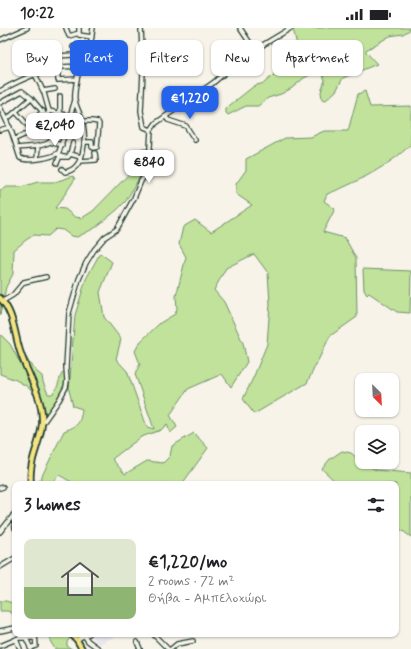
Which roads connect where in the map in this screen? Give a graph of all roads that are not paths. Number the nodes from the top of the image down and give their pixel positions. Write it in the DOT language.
graph roads {
  1 [pos="27,28"];
  2 [pos="66,28"];
  3 [pos="79,28"];
  4 [pos="93,28"];
  5 [pos="141,28"];
  6 [pos="240,28"];
  7 [pos="291,28"];
  8 [pos="78,33"];
  9 [pos="92,37"];
  10 [pos="0,40"];
  11 [pos="91,40"];
  12 [pos="248,40"];
  13 [pos="264,43"];
  14 [pos="31,76"];
  15 [pos="36,76"];
  16 [pos="58,76"];
  17 [pos="78,76"];
  18 [pos="221,76"];
  19 [pos="77,79"];
  20 [pos="55,89"];
  21 [pos="0,91"];
  22 [pos="43,91"];
  23 [pos="60,96"];
  24 [pos="31,98"];
  25 [pos="75,100"];
  26 [pos="0,103"];
  27 [pos="0,108"];
  28 [pos="43,111"];
  29 [pos="49,111"];
  30 [pos="16,112"];
  31 [pos="60,113"];
  32 [pos="71,116"];
  33 [pos="166,117"];
  34 [pos="45,118"];
  35 [pos="6,120"];
  36 [pos="83,123"];
  37 [pos="28,126"];
  38 [pos="57,126"];
  39 [pos="10,127"];
  40 [pos="0,130"];
  41 [pos="151,130"];
  42 [pos="33,131"];
  43 [pos="76,135"];
  44 [pos="14,139"];
  45 [pos="195,140"];
  46 [pos="50,142"];
  47 [pos="84,142"];
  48 [pos="73,144"];
  49 [pos="62,145"];
  50 [pos="38,146"];
  51 [pos="17,148"];
  52 [pos="95,153"];
  53 [pos="70,154"];
  54 [pos="59,155"];
  55 [pos="37,159"];
  56 [pos="81,159"];
  57 [pos="58,163"];
  58 [pos="62,169"];
  59 [pos="46,277"];
  60 [pos="10,297"];
  61 [pos="1,299"];
  62 [pos="7,306"];
  63 [pos="42,424"];
  64 [pos="31,481"];
  65 [pos="12,517"];
  66 [pos="0,532"];
  67 [pos="12,560"];
  68 [pos="0,567"];
  69 [pos="12,629"];
  70 [pos="0,631"];
  71 [pos="32,637"];
  72 [pos="35,637"];
  73 [pos="73,637"];
  74 [pos="85,637"];
  75 [pos="156,637"];
  76 [pos="16,639"];
  77 [pos="26,639"];
  78 [pos="193,641"];
  79 [pos="136,642"];
  80 [pos="0,646"];
  81 [pos="79,646"];
  82 [pos="31,648"];
  83 [pos="20,649"];
  84 [pos="99,649"];
  85 [pos="140,649"];
  86 [pos="168,649"];
  87 [pos="171,649"];
  1 -- 10 [label="street"];
  2 -- 8 [label="street"];
  3 -- 8 [label="street"];
  4 -- 9 [label="street"];
  5 -- 41 [label="street"];
  6 -- 12 [label="street"];
  7 -- 13 [label="street"];
  8 -- 9 [label="street"];
  9 -- 11 [label="street"];
  14 -- 21 [label="street"];
  15 -- 22 [label="street"];
  16 -- 19 [label="street"];
  17 -- 19 [label="street"];
  18 -- 33 [label="street"];
  19 -- 25 [label="street"];
  20 -- 22 [label="street"];
  22 -- 29 [label="street"];
  23 -- 31 [label="street"];
  24 -- 26 [label="street"];
  24 -- 28 [label="street"];
  24 -- 30 [label="street"];
  25 -- 32 [label="street"];
  25 -- 36 [label="street"];
  27 -- 35 [label="street"];
  28 -- 34 [label="street"];
  28 -- 37 [label="street"];
  29 -- 31 [label="street"];
  29 -- 34 [label="street"];
  30 -- 35 [label="street"];
  30 -- 37 [label="street"];
  31 -- 32 [label="street"];
  31 -- 38 [label="street"];
  32 -- 49 [label="street"];
  33 -- 41 [label="street"];
  33 -- 45 [label="street"];
  34 -- 38 [label="street"];
  34 -- 42 [label="street"];
  35 -- 39 [label="street"];
  36 -- 43 [label="street"];
  36 -- 47 [label="street"];
  36 -- 47 [label="street"];
  37 -- 42 [label="street"];
  38 -- 46 [label="street"];
  39 -- 40 [label="street"];
  39 -- 44 [label="street"];
  41 -- 63 [label="street"];
  42 -- 44 [label="street"];
  44 -- 51 [label="street"];
  46 -- 49 [label="street"];
  46 -- 50 [label="street"];
  47 -- 56 [label="street"];
  48 -- 53 [label="street"];
  49 -- 54 [label="street"];
  50 -- 51 [label="street"];
  50 -- 55 [label="street"];
  51 -- 55 [label="street"];
  52 -- 56 [label="street"];
  53 -- 54 [label="street"];
  53 -- 56 [label="street"];
  54 -- 55 [label="street"];
  54 -- 57 [label="street"];
  56 -- 58 [label="street"];
  59 -- 60 [label="street"];
  60 -- 61 [label="street"];
  60 -- 62 [label="street"];
  61 -- 62 [label="main road"];
  62 -- 63 [label="main road"];
  63 -- 64 [label="main road"];
  65 -- 66 [label="street"];
  67 -- 68 [label="street"];
  69 -- 70 [label="street"];
  71 -- 77 [label="street"];
  72 -- 82 [label="street"];
  73 -- 81 [label="main road"];
  74 -- 84 [label="street"];
  75 -- 86 [label="street"];
  76 -- 77 [label="street"];
  76 -- 80 [label="street"];
  76 -- 83 [label="street"];
  77 -- 82 [label="street"];
  78 -- 87 [label="street"];
  79 -- 85 [label="street"];
}
